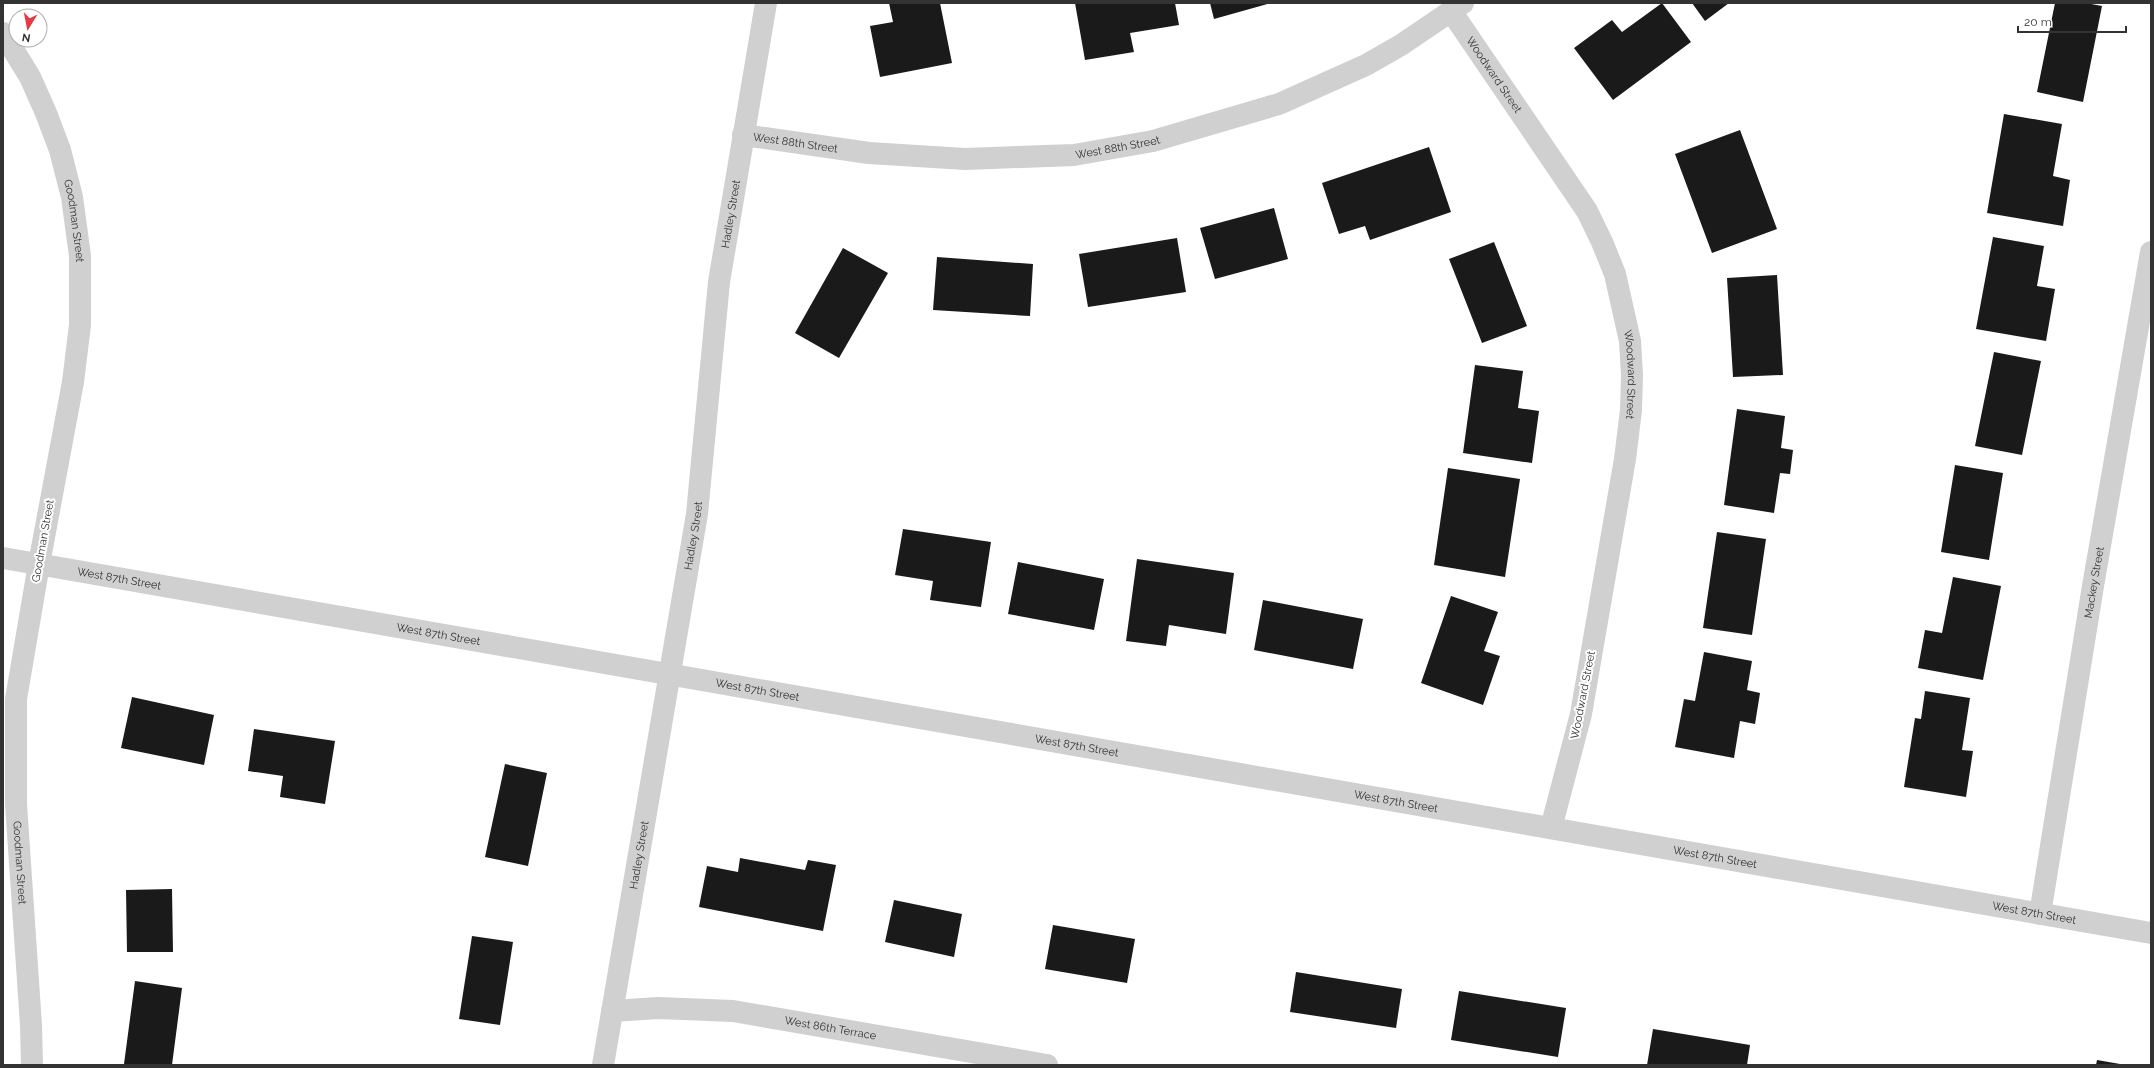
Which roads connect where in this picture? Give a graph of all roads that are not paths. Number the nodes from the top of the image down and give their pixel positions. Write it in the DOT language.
graph roads {
  1 [pos="766,3"];
  2 [pos="1457,7"];
  3 [pos="3,33"];
  4 [pos="743,135"];
  5 [pos="2151,252"];
  6 [pos="3,558"];
  7 [pos="39,564"];
  8 [pos="670,674"];
  9 [pos="1551,828"];
  10 [pos="2040,914"];
  11 [pos="2151,933"];
  12 [pos="612,1011"];
  13 [pos="32,1065"];
  14 [pos="603,1065"];
  15 [pos="1047,1065"];
  1 -- 4 [label="street, Hadley Street"];
  2 -- 4 [label="street, West 88th Street"];
  2 -- 9 [label="street, Woodward Street"];
  3 -- 7 [label="street, Goodman Street"];
  4 -- 8 [label="street, Hadley Street"];
  5 -- 10 [label="street, Mackey Street"];
  6 -- 7 [label="street, West 87th Street"];
  7 -- 8 [label="street, West 87th Street"];
  7 -- 13 [label="street, Goodman Street"];
  8 -- 9 [label="street, West 87th Street"];
  8 -- 12 [label="street, Hadley Street"];
  9 -- 10 [label="street, West 87th Street"];
  10 -- 11 [label="street, West 87th Street"];
  12 -- 14 [label="street, Hadley Street"];
  12 -- 15 [label="street, West 86th Terrace"];
}
